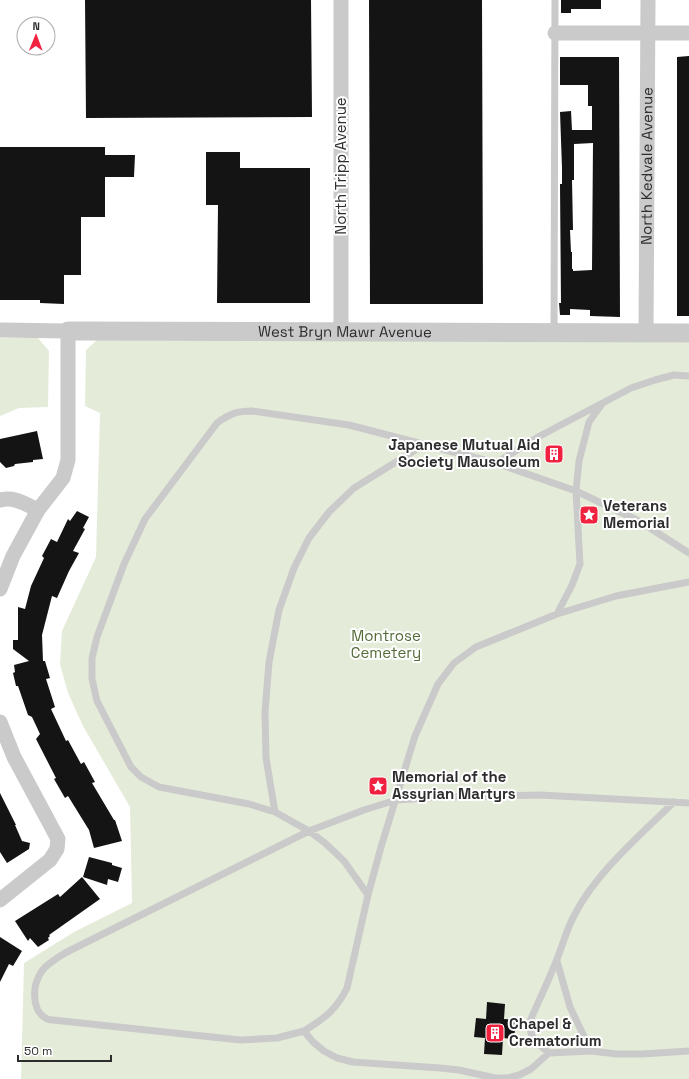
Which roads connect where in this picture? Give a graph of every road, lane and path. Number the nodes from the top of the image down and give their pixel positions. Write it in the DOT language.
graph roads {
  1 [pos="341,0"];
  2 [pos="555,0"];
  3 [pos="648,0"];
  4 [pos="555,33"];
  5 [pos="648,33"];
  6 [pos="689,33"];
  7 [pos="0,330"];
  8 [pos="68,331"];
  9 [pos="341,332"];
  10 [pos="554,333"];
  11 [pos="646,333"];
  12 [pos="689,333"];
  13 [pos="689,376"];
  14 [pos="602,404"];
  15 [pos="425,444"];
  16 [pos="496,463"];
  17 [pos="576,491"];
  18 [pos="0,500"];
  19 [pos="38,510"];
  20 [pos="689,553"];
  21 [pos="689,582"];
  22 [pos="0,589"];
  23 [pos="557,614"];
  24 [pos="0,722"];
  25 [pos="396,800"];
  26 [pos="674,802"];
  27 [pos="689,804"];
  28 [pos="275,812"];
  29 [pos="309,831"];
  30 [pos="368,895"];
  31 [pos="0,900"];
  32 [pos="557,961"];
  33 [pos="304,1031"];
  34 [pos="591,1050"];
  35 [pos="689,1051"];
  36 [pos="548,1053"];
  1 -- 9 [label="street, North Tripp Avenue"];
  2 -- 4 [label="lane"];
  3 -- 5 [label="street, North Kedvale Avenue"];
  4 -- 5 [label="street"];
  4 -- 10 [label="lane"];
  5 -- 6 [label="street"];
  5 -- 11 [label="street, North Kedvale Avenue"];
  7 -- 8 [label="street, West Bryn Mawr Avenue"];
  8 -- 9 [label="street, West Bryn Mawr Avenue"];
  8 -- 19 [label="street"];
  9 -- 10 [label="street, West Bryn Mawr Avenue"];
  10 -- 11 [label="street, West Bryn Mawr Avenue"];
  11 -- 12 [label="street, West Bryn Mawr Avenue"];
  13 -- 14 [label="lane"];
  14 -- 16 [label="lane"];
  14 -- 17 [label="lane"];
  15 -- 16 [label="lane"];
  15 -- 28 [label="lane"];
  15 -- 28 [label="lane"];
  16 -- 17 [label="lane"];
  17 -- 20 [label="lane"];
  17 -- 23 [label="lane"];
  18 -- 19 [label="street"];
  19 -- 22 [label="street"];
  21 -- 23 [label="lane"];
  23 -- 25 [label="lane"];
  24 -- 31 [label="street"];
  25 -- 26 [label="lane"];
  25 -- 29 [label="lane"];
  25 -- 30 [label="lane"];
  26 -- 27 [label="lane"];
  26 -- 32 [label="lane"];
  28 -- 29 [label="lane"];
  29 -- 30 [label="lane"];
  29 -- 33 [label="lane"];
  30 -- 33 [label="lane"];
  32 -- 34 [label="lane"];
  32 -- 36 [label="lane"];
  33 -- 36 [label="lane"];
  34 -- 35 [label="lane"];
  34 -- 36 [label="lane"];
}
